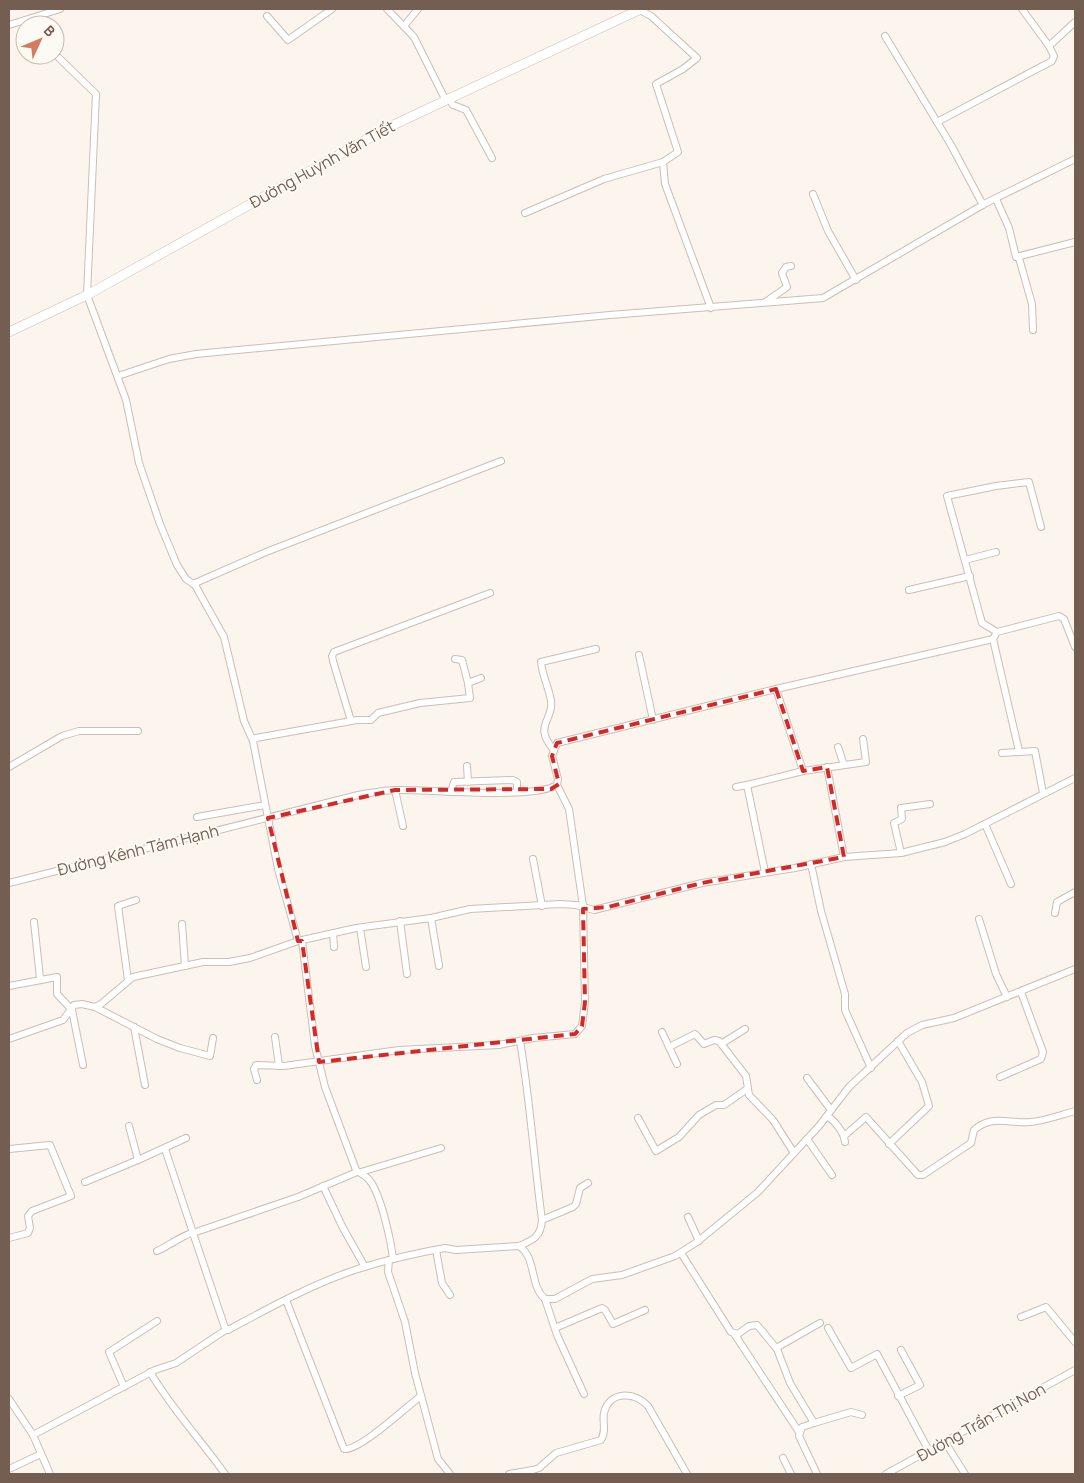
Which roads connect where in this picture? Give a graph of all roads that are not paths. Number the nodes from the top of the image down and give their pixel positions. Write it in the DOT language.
graph roads {
  1 [pos="60,9"];
  2 [pos="332,9"];
  3 [pos="387,9"];
  4 [pos="418,9"];
  5 [pos="1022,9"];
  6 [pos="637,10"];
  7 [pos="267,16"];
  8 [pos="1075,22"];
  9 [pos="9,25"];
  10 [pos="404,26"];
  11 [pos="885,36"];
  12 [pos="1049,46"];
  13 [pos="65,64"];
  14 [pos="447,98"];
  15 [pos="937,122"];
  16 [pos="492,158"];
  17 [pos="1075,159"];
  18 [pos="663,162"];
  19 [pos="813,194"];
  20 [pos="996,199"];
  21 [pos="983,205"];
  22 [pos="525,212"];
  23 [pos="1075,242"];
  24 [pos="1019,258"];
  25 [pos="791,266"];
  26 [pos="856,280"];
  27 [pos="87,295"];
  28 [pos="766,302"];
  29 [pos="711,308"];
  30 [pos="1033,330"];
  31 [pos="9,332"];
  32 [pos="118,376"];
  33 [pos="501,461"];
  34 [pos="1040,527"];
  35 [pos="996,552"];
  36 [pos="965,560"];
  37 [pos="970,576"];
  38 [pos="193,584"];
  39 [pos="909,590"];
  40 [pos="490,593"];
  41 [pos="998,632"];
  42 [pos="993,639"];
  43 [pos="1075,647"];
  44 [pos="596,648"];
  45 [pos="639,655"];
  46 [pos="455,659"];
  47 [pos="481,678"];
  48 [pos="468,683"];
  49 [pos="776,689"];
  50 [pos="653,720"];
  51 [pos="351,721"];
  52 [pos="138,731"];
  53 [pos="863,739"];
  54 [pos="253,741"];
  55 [pos="838,747"];
  56 [pos="553,749"];
  57 [pos="1019,751"];
  58 [pos="1002,753"];
  59 [pos="844,765"];
  60 [pos="9,766"];
  61 [pos="468,766"];
  62 [pos="827,767"];
  63 [pos="803,771"];
  64 [pos="1075,778"];
  65 [pos="468,782"];
  66 [pos="557,785"];
  67 [pos="747,785"];
  68 [pos="736,787"];
  69 [pos="395,790"];
  70 [pos="451,792"];
  71 [pos="517,792"];
  72 [pos="1042,793"];
  73 [pos="930,804"];
  74 [pos="265,805"];
  75 [pos="198,817"];
  76 [pos="268,818"];
  77 [pos="985,824"];
  78 [pos="403,826"];
  79 [pos="901,852"];
  80 [pos="844,857"];
  81 [pos="533,859"];
  82 [pos="812,864"];
  83 [pos="765,872"];
  84 [pos="9,883"];
  85 [pos="1011,884"];
  86 [pos="1075,892"];
  87 [pos="136,900"];
  88 [pos="542,906"];
  89 [pos="583,906"];
  90 [pos="1055,912"];
  91 [pos="431,918"];
  92 [pos="979,919"];
  93 [pos="400,921"];
  94 [pos="34,922"];
  95 [pos="182,924"];
  96 [pos="360,928"];
  97 [pos="333,934"];
  98 [pos="300,941"];
  99 [pos="334,947"];
  100 [pos="185,966"];
  101 [pos="439,966"];
  102 [pos="366,967"];
  103 [pos="1075,969"];
  104 [pos="407,974"];
  105 [pos="40,978"];
  106 [pos="128,980"];
  107 [pos="9,986"];
  108 [pos="1021,992"];
  109 [pos="1007,997"];
  110 [pos="95,1007"];
  111 [pos="72,1010"];
  112 [pos="134,1027"];
  113 [pos="745,1030"];
  114 [pos="662,1032"];
  115 [pos="275,1037"];
  116 [pos="213,1038"];
  117 [pos="9,1039"];
  118 [pos="520,1041"];
  119 [pos="898,1041"];
  120 [pos="721,1044"];
  121 [pos="669,1047"];
  122 [pos="319,1062"];
  123 [pos="677,1064"];
  124 [pos="83,1065"];
  125 [pos="280,1066"];
  126 [pos="871,1068"];
  127 [pos="1000,1077"];
  128 [pos="807,1078"];
  129 [pos="256,1080"];
  130 [pos="145,1085"];
  131 [pos="747,1089"];
  132 [pos="831,1110"];
  133 [pos="1075,1111"];
  134 [pos="827,1116"];
  135 [pos="638,1118"];
  136 [pos="129,1126"];
  137 [pos="186,1138"];
  138 [pos="807,1140"];
  139 [pos="889,1144"];
  140 [pos="441,1148"];
  141 [pos="9,1149"];
  142 [pos="165,1149"];
  143 [pos="794,1153"];
  144 [pos="138,1160"];
  145 [pos="359,1172"];
  146 [pos="832,1175"];
  147 [pos="85,1182"];
  148 [pos="588,1183"];
  149 [pos="323,1186"];
  150 [pos="688,1217"];
  151 [pos="542,1220"];
  152 [pos="193,1233"];
  153 [pos="9,1238"];
  154 [pos="700,1240"];
  155 [pos="519,1246"];
  156 [pos="436,1250"];
  157 [pos="158,1251"];
  158 [pos="681,1253"];
  159 [pos="391,1260"];
  160 [pos="365,1267"];
  161 [pos="450,1295"];
  162 [pos="545,1299"];
  163 [pos="286,1300"];
  164 [pos="645,1310"];
  165 [pos="1021,1317"];
  166 [pos="157,1321"];
  167 [pos="820,1323"];
  168 [pos="555,1328"];
  169 [pos="828,1328"];
  170 [pos="226,1330"];
  171 [pos="735,1335"];
  172 [pos="1075,1342"];
  173 [pos="776,1348"];
  174 [pos="901,1350"];
  175 [pos="1075,1370"];
  176 [pos="150,1372"];
  177 [pos="124,1386"];
  178 [pos="584,1394"];
  179 [pos="421,1396"];
  180 [pos="898,1396"];
  181 [pos="9,1399"];
  182 [pos="862,1415"];
  183 [pos="814,1423"];
  184 [pos="799,1432"];
  185 [pos="34,1435"];
  186 [pos="945,1442"];
  187 [pos="929,1451"];
  188 [pos="41,1454"];
  189 [pos="783,1458"];
  190 [pos="9,1469"];
  191 [pos="50,1474"];
  192 [pos="225,1474"];
  193 [pos="450,1474"];
  194 [pos="509,1474"];
  195 [pos="687,1474"];
  196 [pos="790,1474"];
  197 [pos="817,1474"];
  198 [pos="886,1474"];
  199 [pos="965,1474"];
  1 -- 9 [label="street"];
  2 -- 7 [label="street"];
  3 -- 10 [label="street"];
  4 -- 10 [label="street"];
  5 -- 12 [label="street"];
  6 -- 14 [label="street, Đường Huỳnh Văn Tiết"];
  6 -- 18 [label="street"];
  8 -- 12 [label="street"];
  10 -- 14 [label="street"];
  11 -- 15 [label="street"];
  12 -- 15 [label="street"];
  13 -- 27 [label="street"];
  14 -- 16 [label="street"];
  14 -- 27 [label="street, Đường Huỳnh Văn Tiết"];
  15 -- 21 [label="street"];
  17 -- 20 [label="street"];
  18 -- 22 [label="street"];
  18 -- 29 [label="street"];
  19 -- 26 [label="street"];
  20 -- 21 [label="street"];
  20 -- 24 [label="street"];
  21 -- 26 [label="street"];
  23 -- 24 [label="street"];
  24 -- 30 [label="street"];
  25 -- 28 [label="street"];
  26 -- 28 [label="street"];
  27 -- 31 [label="street, Đường Huỳnh Văn Tiết"];
  27 -- 32 [label="street"];
  28 -- 29 [label="street"];
  29 -- 32 [label="street"];
  32 -- 38 [label="street"];
  33 -- 38 [label="street"];
  34 -- 36 [label="street"];
  35 -- 36 [label="street"];
  36 -- 37 [label="street"];
  37 -- 39 [label="street"];
  37 -- 41 [label="street"];
  38 -- 54 [label="street"];
  40 -- 51 [label="street"];
  41 -- 42 [label="street"];
  41 -- 43 [label="street"];
  42 -- 49 [label="street"];
  42 -- 57 [label="street"];
  44 -- 56 [label="street"];
  45 -- 50 [label="street"];
  46 -- 48 [label="street"];
  47 -- 48 [label="street"];
  48 -- 51 [label="street"];
  49 -- 50 [label="street"];
  49 -- 63 [label="street"];
  50 -- 56 [label="street"];
  51 -- 54 [label="street"];
  52 -- 60 [label="street"];
  53 -- 59 [label="street"];
  54 -- 74 [label="street"];
  55 -- 59 [label="street"];
  56 -- 66 [label="street"];
  57 -- 58 [label="street"];
  57 -- 72 [label="street"];
  59 -- 62 [label="street"];
  61 -- 65 [label="street"];
  62 -- 63 [label="street"];
  62 -- 80 [label="street"];
  63 -- 67 [label="street"];
  64 -- 72 [label="street"];
  65 -- 70 [label="street"];
  65 -- 71 [label="street"];
  66 -- 71 [label="street, Đường Kênh Tám Hạnh"];
  66 -- 89 [label="street"];
  67 -- 68 [label="street"];
  67 -- 83 [label="street"];
  69 -- 70 [label="street, Đường Kênh Tám Hạnh"];
  69 -- 76 [label="street, Đường Kênh Tám Hạnh"];
  69 -- 78 [label="street"];
  70 -- 71 [label="street, Đường Kênh Tám Hạnh"];
  72 -- 77 [label="street"];
  73 -- 79 [label="street"];
  74 -- 75 [label="street"];
  74 -- 76 [label="street"];
  76 -- 84 [label="street, Đường Kênh Tám Hạnh"];
  76 -- 98 [label="street"];
  77 -- 79 [label="street"];
  77 -- 85 [label="street"];
  79 -- 80 [label="street"];
  80 -- 82 [label="street"];
  81 -- 88 [label="street"];
  82 -- 83 [label="street"];
  82 -- 126 [label="street"];
  83 -- 89 [label="street"];
  86 -- 90 [label="street"];
  87 -- 106 [label="street"];
  88 -- 89 [label="street"];
  88 -- 91 [label="street"];
  89 -- 118 [label="street"];
  91 -- 93 [label="street"];
  91 -- 101 [label="street"];
  92 -- 109 [label="street"];
  93 -- 96 [label="street"];
  93 -- 104 [label="street"];
  94 -- 105 [label="street"];
  95 -- 100 [label="street"];
  96 -- 97 [label="street"];
  96 -- 102 [label="street"];
  97 -- 98 [label="street"];
  97 -- 99 [label="street"];
  98 -- 100 [label="street"];
  98 -- 122 [label="street"];
  100 -- 106 [label="street"];
  103 -- 108 [label="street"];
  105 -- 107 [label="street"];
  105 -- 111 [label="street"];
  106 -- 110 [label="street"];
  108 -- 109 [label="street"];
  108 -- 127 [label="street"];
  109 -- 119 [label="street"];
  110 -- 111 [label="street"];
  110 -- 112 [label="street"];
  111 -- 117 [label="street"];
  111 -- 124 [label="street"];
  112 -- 116 [label="street"];
  112 -- 130 [label="street"];
  113 -- 120 [label="street"];
  114 -- 121 [label="street"];
  115 -- 125 [label="street"];
  118 -- 122 [label="street"];
  118 -- 151 [label="street"];
  119 -- 126 [label="street"];
  119 -- 139 [label="street"];
  120 -- 121 [label="street"];
  120 -- 131 [label="street"];
  121 -- 123 [label="street"];
  122 -- 125 [label="street"];
  122 -- 145 [label="street"];
  125 -- 129 [label="street"];
  126 -- 132 [label="street"];
  128 -- 132 [label="street"];
  131 -- 135 [label="street"];
  131 -- 143 [label="street"];
  132 -- 134 [label="street"];
  133 -- 139 [label="street"];
  134 -- 138 [label="street"];
  134 -- 139 [label="street"];
  136 -- 144 [label="street"];
  137 -- 142 [label="street"];
  138 -- 143 [label="street"];
  138 -- 146 [label="street"];
  140 -- 145 [label="street"];
  141 -- 153 [label="street"];
  142 -- 144 [label="street"];
  142 -- 152 [label="street"];
  143 -- 154 [label="street"];
  144 -- 147 [label="street"];
  145 -- 149 [label="street"];
  145 -- 159 [label="street"];
  148 -- 151 [label="street"];
  149 -- 152 [label="street"];
  149 -- 160 [label="street"];
  150 -- 154 [label="street"];
  151 -- 155 [label="street"];
  152 -- 157 [label="street"];
  152 -- 170 [label="street"];
  154 -- 158 [label="street"];
  155 -- 156 [label="street"];
  155 -- 162 [label="street"];
  156 -- 159 [label="street"];
  156 -- 161 [label="street"];
  158 -- 162 [label="street"];
  158 -- 171 [label="street"];
  159 -- 160 [label="street"];
  159 -- 179 [label="street"];
  160 -- 163 [label="street"];
  162 -- 168 [label="street"];
  163 -- 170 [label="street"];
  163 -- 179 [label="street"];
  164 -- 168 [label="street"];
  165 -- 172 [label="street"];
  166 -- 177 [label="street"];
  167 -- 173 [label="street"];
  168 -- 178 [label="street"];
  169 -- 180 [label="street"];
  170 -- 176 [label="street"];
  171 -- 173 [label="street"];
  171 -- 184 [label="street"];
  173 -- 183 [label="street"];
  174 -- 180 [label="street"];
  175 -- 186 [label="street, Đường Trần Thị Non"];
  176 -- 177 [label="street"];
  176 -- 192 [label="street"];
  177 -- 185 [label="street"];
  179 -- 193 [label="street"];
  180 -- 187 [label="street"];
  181 -- 185 [label="street"];
  182 -- 183 [label="street"];
  183 -- 184 [label="street"];
  184 -- 197 [label="street"];
  185 -- 188 [label="street"];
  186 -- 187 [label="street, Đường Trần Thị Non"];
  186 -- 199 [label="street"];
  187 -- 198 [label="street, Đường Trần Thị Non"];
  188 -- 190 [label="street"];
  188 -- 191 [label="street"];
  189 -- 196 [label="street"];
  194 -- 195 [label="street"];
}
